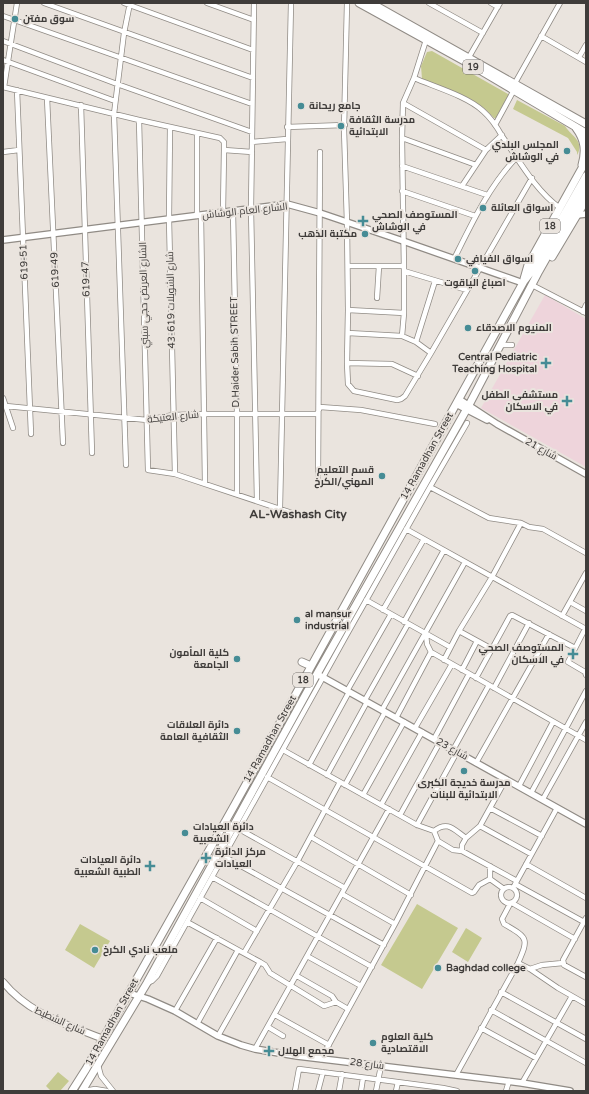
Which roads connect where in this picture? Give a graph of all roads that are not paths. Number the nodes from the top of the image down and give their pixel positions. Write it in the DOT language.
graph roads {
  1 [pos="17,3"];
  2 [pos="44,3"];
  3 [pos="124,3"];
  4 [pos="207,3"];
  5 [pos="254,3"];
  6 [pos="291,3"];
  7 [pos="347,3"];
  8 [pos="359,3"];
  9 [pos="373,3"];
  10 [pos="429,3"];
  11 [pos="491,3"];
  12 [pos="560,3"];
  13 [pos="130,4"];
  14 [pos="499,5"];
  15 [pos="3,16"];
  16 [pos="14,20"];
  17 [pos="254,20"];
  18 [pos="124,33"];
  19 [pos="483,33"];
  20 [pos="541,36"];
  21 [pos="426,40"];
  22 [pos="3,41"];
  23 [pos="11,44"];
  24 [pos="586,45"];
  25 [pos="254,50"];
  26 [pos="469,57"];
  27 [pos="579,57"];
  28 [pos="120,58"];
  29 [pos="3,60"];
  30 [pos="9,62"];
  31 [pos="586,62"];
  32 [pos="253,78"];
  33 [pos="414,78"];
  34 [pos="514,82"];
  35 [pos="117,84"];
  36 [pos="4,87"];
  37 [pos="17,90"];
  38 [pos="514,90"];
  39 [pos="47,98"];
  40 [pos="115,101"];
  41 [pos="403,103"];
  42 [pos="252,104"];
  43 [pos="81,105"];
  44 [pos="114,114"];
  45 [pos="139,120"];
  46 [pos="575,122"];
  47 [pos="586,122"];
  48 [pos="344,125"];
  49 [pos="495,125"];
  50 [pos="170,127"];
  51 [pos="288,128"];
  52 [pos="252,132"];
  53 [pos="586,132"];
  54 [pos="197,133"];
  55 [pos="502,135"];
  56 [pos="402,138"];
  57 [pos="287,139"];
  58 [pos="252,142"];
  59 [pos="19,150"];
  60 [pos="224,150"];
  61 [pos="486,150"];
  62 [pos="3,152"];
  63 [pos="252,152"];
  64 [pos="320,152"];
  65 [pos="517,157"];
  66 [pos="586,161"];
  67 [pos="476,165"];
  68 [pos="402,166"];
  69 [pos="583,174"];
  70 [pos="532,178"];
  71 [pos="462,186"];
  72 [pos="586,188"];
  73 [pos="402,191"];
  74 [pos="487,195"];
  75 [pos="586,200"];
  76 [pos="287,204"];
  77 [pos="560,208"];
  78 [pos="251,209"];
  79 [pos="233,211"];
  80 [pos="223,212"];
  81 [pos="320,213"];
  82 [pos="586,214"];
  83 [pos="199,215"];
  84 [pos="577,215"];
  85 [pos="475,216"];
  86 [pos="169,219"];
  87 [pos="142,222"];
  88 [pos="348,223"];
  89 [pos="119,225"];
  90 [pos="85,230"];
  91 [pos="53,233"];
  92 [pos="23,237"];
  93 [pos="3,240"];
  94 [pos="403,241"];
  95 [pos="454,259"];
  96 [pos="348,266"];
  97 [pos="379,266"];
  98 [pos="480,267"];
  99 [pos="404,268"];
  100 [pos="536,270"];
  101 [pos="435,281"];
  102 [pos="523,282"];
  103 [pos="532,285"];
  104 [pos="467,290"];
  105 [pos="377,298"];
  106 [pos="586,305"];
  107 [pos="348,310"];
  108 [pos="584,312"];
  109 [pos="404,313"];
  110 [pos="348,333"];
  111 [pos="402,336"];
  112 [pos="416,342"];
  113 [pos="501,345"];
  114 [pos="512,345"];
  115 [pos="431,353"];
  116 [pos="347,363"];
  117 [pos="418,376"];
  118 [pos="3,398"];
  119 [pos="457,401"];
  120 [pos="6,406"];
  121 [pos="30,407"];
  122 [pos="467,408"];
  123 [pos="61,411"];
  124 [pos="255,413"];
  125 [pos="282,413"];
  126 [pos="90,414"];
  127 [pos="204,414"];
  128 [pos="237,414"];
  129 [pos="317,414"];
  130 [pos="173,415"];
  131 [pos="125,419"];
  132 [pos="147,420"];
  133 [pos="467,423"];
  134 [pos="435,424"];
  135 [pos="13,428"];
  136 [pos="31,434"];
  137 [pos="63,443"];
  138 [pos="92,453"];
  139 [pos="441,454"];
  140 [pos="443,464"];
  141 [pos="126,465"];
  142 [pos="175,474"];
  143 [pos="586,474"];
  144 [pos="318,481"];
  145 [pos="205,483"];
  146 [pos="430,487"];
  147 [pos="237,494"];
  148 [pos="257,500"];
  149 [pos="280,508"];
  150 [pos="304,516"];
  151 [pos="521,523"];
  152 [pos="406,529"];
  153 [pos="424,539"];
  154 [pos="444,550"];
  155 [pos="586,553"];
  156 [pos="465,562"];
  157 [pos="586,573"];
  158 [pos="492,577"];
  159 [pos="366,600"];
  160 [pos="570,602"];
  161 [pos="383,610"];
  162 [pos="586,611"];
  163 [pos="391,614"];
  164 [pos="562,616"];
  165 [pos="406,623"];
  166 [pos="529,623"];
  167 [pos="585,629"];
  168 [pos="459,631"];
  169 [pos="343,634"];
  170 [pos="426,634"];
  171 [pos="549,634"];
  172 [pos="477,641"];
  173 [pos="450,647"];
  174 [pos="575,648"];
  175 [pos="492,649"];
  176 [pos="431,652"];
  177 [pos="444,660"];
  178 [pos="302,662"];
  179 [pos="452,664"];
  180 [pos="311,666"];
  181 [pos="462,670"];
  182 [pos="470,674"];
  183 [pos="586,675"];
  184 [pos="320,676"];
  185 [pos="476,678"];
  186 [pos="491,687"];
  187 [pos="348,691"];
  188 [pos="586,691"];
  189 [pos="512,698"];
  190 [pos="366,701"];
  191 [pos="298,708"];
  192 [pos="384,711"];
  193 [pos="396,718"];
  194 [pos="299,721"];
  195 [pos="404,722"];
  196 [pos="553,722"];
  197 [pos="586,722"];
  198 [pos="415,728"];
  199 [pos="566,729"];
  200 [pos="422,732"];
  201 [pos="579,736"];
  202 [pos="586,740"];
  203 [pos="437,741"];
  204 [pos="282,750"];
  205 [pos="455,751"];
  206 [pos="476,763"];
  207 [pos="310,765"];
  208 [pos="327,775"];
  209 [pos="267,778"];
  210 [pos="506,779"];
  211 [pos="340,782"];
  212 [pos="345,785"];
  213 [pos="519,786"];
  214 [pos="531,793"];
  215 [pos="363,795"];
  216 [pos="543,800"];
  217 [pos="381,805"];
  218 [pos="490,808"];
  219 [pos="557,808"];
  220 [pos="389,809"];
  221 [pos="325,810"];
  222 [pos="400,815"];
  223 [pos="586,824"];
  224 [pos="417,825"];
  225 [pos="480,826"];
  226 [pos="239,829"];
  227 [pos="434,830"];
  228 [pos="542,836"];
  229 [pos="311,837"];
  230 [pos="373,838"];
  231 [pos="466,838"];
  232 [pos="438,840"];
  233 [pos="462,851"];
  234 [pos="532,854"];
  235 [pos="223,856"];
  236 [pos="297,862"];
  237 [pos="359,864"];
  238 [pos="526,864"];
  239 [pos="490,866"];
  240 [pos="424,867"];
  241 [pos="212,877"];
  242 [pos="490,879"];
  243 [pos="515,885"];
  244 [pos="281,888"];
  245 [pos="345,888"];
  246 [pos="504,888"];
  247 [pos="342,894"];
  248 [pos="411,894"];
  249 [pos="200,898"];
  250 [pos="586,898"];
  251 [pos="511,903"];
  252 [pos="269,910"];
  253 [pos="330,916"];
  254 [pos="585,920"];
  255 [pos="396,924"];
  256 [pos="185,925"];
  257 [pos="256,931"];
  258 [pos="174,932"];
  259 [pos="318,937"];
  260 [pos="217,938"];
  261 [pos="575,939"];
  262 [pos="384,945"];
  263 [pos="238,950"];
  264 [pos="244,953"];
  265 [pos="307,956"];
  266 [pos="260,962"];
  267 [pos="518,963"];
  268 [pos="563,963"];
  269 [pos="372,967"];
  270 [pos="530,969"];
  271 [pos="296,976"];
  272 [pos="586,977"];
  273 [pos="3,982"];
  274 [pos="147,983"];
  275 [pos="291,986"];
  276 [pos="361,986"];
  277 [pos="501,992"];
  278 [pos="129,993"];
  279 [pos="139,996"];
  280 [pos="572,996"];
  281 [pos="336,1002"];
  282 [pos="586,1004"];
  283 [pos="348,1009"];
  284 [pos="491,1010"];
  285 [pos="175,1011"];
  286 [pos="275,1014"];
  287 [pos="197,1024"];
  288 [pos="556,1024"];
  289 [pos="268,1027"];
  290 [pos="481,1028"];
  291 [pos="218,1036"];
  292 [pos="283,1036"];
  293 [pos="103,1039"];
  294 [pos="586,1039"];
  295 [pos="546,1040"];
  296 [pos="329,1045"];
  297 [pos="255,1049"];
  298 [pos="536,1058"];
  299 [pos="321,1059"];
  300 [pos="586,1063"];
  301 [pos="98,1064"];
  302 [pos="381,1066"];
  303 [pos="323,1072"];
  304 [pos="342,1074"];
  305 [pos="456,1075"];
  306 [pos="363,1078"];
  307 [pos="378,1080"];
  308 [pos="509,1081"];
  309 [pos="398,1082"];
  310 [pos="522,1082"];
  311 [pos="426,1088"];
  312 [pos="72,1091"];
  313 [pos="83,1091"];
  314 [pos="107,1091"];
  315 [pos="113,1091"];
  316 [pos="295,1091"];
  317 [pos="318,1091"];
  318 [pos="339,1091"];
  319 [pos="361,1091"];
  320 [pos="376,1091"];
  321 [pos="396,1091"];
  322 [pos="457,1091"];
  323 [pos="506,1091"];
  324 [pos="568,1091"];
  1 -- 16 [label="street"];
  2 -- 18 [label="street"];
  3 -- 13 [label="street"];
  4 -- 17 [label="street"];
  5 -- 17 [label="street"];
  6 -- 51 [label="street"];
  7 -- 48 [label="street"];
  8 -- 21 [label="main road, 19"];
  9 -- 26 [label="main road, 19"];
  10 -- 19 [label="street"];
  11 -- 14 [label="street"];
  12 -- 20 [label="street"];
  13 -- 18 [label="street"];
  13 -- 25 [label="street"];
  14 -- 19 [label="street"];
  15 -- 16 [label="street"];
  16 -- 23 [label="street"];
  16 -- 28 [label="street"];
  17 -- 25 [label="street"];
  18 -- 28 [label="street"];
  18 -- 32 [label="street"];
  19 -- 26 [label="street"];
  20 -- 27 [label="street"];
  20 -- 34 [label="street"];
  21 -- 33 [label="street"];
  21 -- 38 [label="main road, 19"];
  22 -- 23 [label="street"];
  23 -- 30 [label="street"];
  23 -- 35 [label="street"];
  24 -- 27 [label="street"];
  25 -- 32 [label="street"];
  26 -- 34 [label="main road, 19"];
  27 -- 31 [label="street"];
  28 -- 35 [label="street"];
  28 -- 42 [label="street"];
  29 -- 30 [label="street"];
  30 -- 36 [label="street"];
  30 -- 40 [label="street"];
  32 -- 42 [label="street"];
  33 -- 41 [label="street"];
  33 -- 49 [label="street"];
  34 -- 46 [label="main road, 19"];
  35 -- 40 [label="street"];
  35 -- 52 [label="street"];
  36 -- 37 [label="street"];
  37 -- 39 [label="street"];
  37 -- 59 [label="street, 619-51"];
  38 -- 46 [label="main road, 19"];
  38 -- 49 [label="street"];
  39 -- 43 [label="street"];
  39 -- 91 [label="street, 619-49"];
  40 -- 44 [label="street"];
  41 -- 56 [label="street"];
  41 -- 61 [label="street"];
  42 -- 52 [label="street"];
  43 -- 44 [label="street"];
  43 -- 90 [label="street, 619-47"];
  44 -- 45 [label="street"];
  44 -- 89 [label="street"];
  45 -- 50 [label="street"];
  45 -- 87 [label="street, الشارع العريض حجي سبتي"];
  46 -- 47 [label="main road, 19"];
  46 -- 53 [label="main road, 19"];
  46 -- 69 [label="main road"];
  48 -- 51 [label="street"];
  48 -- 88 [label="street"];
  49 -- 55 [label="street"];
  50 -- 54 [label="street"];
  50 -- 86 [label="street, شارع الشويلات 619-43"];
  51 -- 57 [label="street"];
  52 -- 58 [label="street"];
  54 -- 60 [label="street"];
  54 -- 83 [label="street"];
  55 -- 61 [label="street"];
  55 -- 65 [label="street"];
  56 -- 67 [label="street"];
  56 -- 68 [label="street"];
  57 -- 58 [label="street"];
  57 -- 76 [label="street"];
  58 -- 63 [label="street"];
  59 -- 62 [label="street"];
  59 -- 92 [label="street, 619-51"];
  60 -- 63 [label="street"];
  60 -- 80 [label="street"];
  61 -- 67 [label="street"];
  63 -- 78 [label="street"];
  64 -- 81 [label="street"];
  65 -- 70 [label="street"];
  65 -- 74 [label="street"];
  66 -- 69 [label="main road, 14 Ramadhan Street / 18"];
  67 -- 71 [label="street"];
  68 -- 71 [label="street"];
  68 -- 73 [label="street"];
  69 -- 77 [label="main road, 14 Ramadhan Street / 18"];
  69 -- 100 [label="main road"];
  70 -- 77 [label="street"];
  70 -- 98 [label="street"];
  71 -- 74 [label="street"];
  72 -- 100 [label="main road"];
  73 -- 85 [label="street"];
  73 -- 94 [label="street"];
  74 -- 85 [label="street"];
  75 -- 84 [label="main road, 14 Ramadhan Street / 18"];
  76 -- 78 [label="street, الشارع العام الوشاش"];
  76 -- 81 [label="street, الشارع العام الوشاش"];
  76 -- 125 [label="street"];
  77 -- 102 [label="main road, 14 Ramadhan Street / 18"];
  78 -- 79 [label="street, الشارع العام الوشاش"];
  78 -- 124 [label="street"];
  79 -- 80 [label="street, الشارع العام الوشاش"];
  79 -- 128 [label="street, D.Haider Sabih STREET"];
  80 -- 83 [label="street, الشارع العام الوشاش"];
  81 -- 88 [label="street, الشارع العام الوشاش"];
  81 -- 129 [label="street"];
  82 -- 84 [label="street"];
  83 -- 86 [label="street, الشارع العام الوشاش"];
  83 -- 127 [label="street"];
  84 -- 103 [label="main road, 14 Ramadhan Street / 18"];
  85 -- 95 [label="street"];
  86 -- 87 [label="street, الشارع العام الوشاش"];
  86 -- 130 [label="street, شارع الشويلات 619-43"];
  87 -- 89 [label="street, الشارع العام الوشاش"];
  87 -- 132 [label="street, الشارع العريض حجي سبتي"];
  88 -- 94 [label="street, الشارع العام الوشاش"];
  88 -- 96 [label="street"];
  89 -- 90 [label="street, الشارع العام الوشاش"];
  89 -- 131 [label="street"];
  90 -- 91 [label="street, الشارع العام الوشاش"];
  90 -- 126 [label="street, 619-47"];
  91 -- 92 [label="street, الشارع العام الوشاش"];
  91 -- 123 [label="street, 619-49"];
  92 -- 93 [label="street, الشارع العام الوشاش"];
  92 -- 121 [label="street, 619-51"];
  94 -- 95 [label="street, الشارع العام الوشاش"];
  94 -- 99 [label="street"];
  95 -- 98 [label="street, الشارع العام الوشاش"];
  96 -- 97 [label="street"];
  96 -- 107 [label="street"];
  97 -- 99 [label="street"];
  97 -- 105 [label="street"];
  98 -- 102 [label="street, الشارع العام الوشاش"];
  98 -- 104 [label="street"];
  99 -- 101 [label="street"];
  99 -- 109 [label="street"];
  100 -- 102 [label="main road, 14 Ramadhan Street / 18"];
  100 -- 103 [label="main road, 14 Ramadhan Street / 18"];
  101 -- 104 [label="street"];
  101 -- 112 [label="street"];
  102 -- 119 [label="main road, 14 Ramadhan Street / 18"];
  103 -- 108 [label="street"];
  103 -- 113 [label="main road, 14 Ramadhan Street / 18"];
  104 -- 115 [label="street"];
  106 -- 108 [label="street"];
  107 -- 109 [label="street"];
  107 -- 110 [label="street"];
  109 -- 111 [label="street"];
  110 -- 111 [label="street"];
  110 -- 116 [label="street"];
  111 -- 112 [label="street"];
  112 -- 115 [label="street"];
  113 -- 114 [label="street"];
  113 -- 122 [label="main road, 14 Ramadhan Street / 18"];
  115 -- 117 [label="street"];
  116 -- 117 [label="street"];
  116 -- 117 [label="street"];
  118 -- 120 [label="street"];
  119 -- 122 [label="street, شارع 21"];
  119 -- 180 [label="main road, 14 Ramadhan Street / 18"];
  120 -- 121 [label="street, شارع العتيکة"];
  120 -- 135 [label="street"];
  121 -- 123 [label="street, شارع العتيکة"];
  121 -- 136 [label="street, 619-51"];
  122 -- 139 [label="main road, 14 Ramadhan Street / 18"];
  122 -- 143 [label="street, شارع 21"];
  123 -- 126 [label="street, شارع العتيکة"];
  123 -- 137 [label="street, 619-49"];
  124 -- 125 [label="street, شارع العتيکة"];
  124 -- 128 [label="street, شارع العتيکة"];
  124 -- 148 [label="street"];
  125 -- 129 [label="street, شارع العتيکة"];
  125 -- 149 [label="street"];
  126 -- 131 [label="street, شارع العتيکة"];
  126 -- 138 [label="street, 619-47"];
  127 -- 128 [label="street, شارع العتيکة"];
  127 -- 130 [label="street, شارع العتيکة"];
  127 -- 145 [label="street"];
  128 -- 147 [label="street, D.Haider Sabih STREET"];
  129 -- 134 [label="street"];
  129 -- 144 [label="street"];
  130 -- 132 [label="street, شارع العتيکة"];
  130 -- 142 [label="street, شارع الشويلات 619-43"];
  131 -- 132 [label="street, شارع العتيکة"];
  131 -- 141 [label="street"];
  132 -- 142 [label="street, الشارع العريض حجي سبتي"];
  133 -- 140 [label="street"];
  139 -- 140 [label="main road"];
  139 -- 169 [label="main road, 14 Ramadhan Street / 18"];
  140 -- 146 [label="street"];
  142 -- 145 [label="street"];
  145 -- 147 [label="street"];
  146 -- 151 [label="street"];
  146 -- 152 [label="street"];
  147 -- 148 [label="street"];
  148 -- 149 [label="street"];
  149 -- 150 [label="street"];
  151 -- 155 [label="street"];
  151 -- 158 [label="street"];
  152 -- 153 [label="street"];
  152 -- 159 [label="street"];
  153 -- 154 [label="street"];
  153 -- 161 [label="street"];
  154 -- 156 [label="street"];
  154 -- 165 [label="street"];
  156 -- 158 [label="street"];
  156 -- 170 [label="street"];
  157 -- 160 [label="street"];
  158 -- 164 [label="street"];
  158 -- 168 [label="street"];
  159 -- 161 [label="street"];
  159 -- 169 [label="street"];
  160 -- 162 [label="street"];
  160 -- 164 [label="street"];
  161 -- 163 [label="street"];
  163 -- 165 [label="street"];
  163 -- 187 [label="street"];
  164 -- 167 [label="street"];
  165 -- 170 [label="street"];
  165 -- 190 [label="street"];
  166 -- 171 [label="street"];
  166 -- 175 [label="street"];
  166 -- 186 [label="street"];
  167 -- 174 [label="street"];
  168 -- 172 [label="street"];
  168 -- 173 [label="street"];
  169 -- 184 [label="main road, 14 Ramadhan Street / 18"];
  170 -- 173 [label="street"];
  170 -- 176 [label="street"];
  170 -- 192 [label="street"];
  171 -- 174 [label="street"];
  171 -- 189 [label="street"];
  172 -- 175 [label="street"];
  172 -- 181 [label="street"];
  173 -- 177 [label="street"];
  174 -- 183 [label="street"];
  175 -- 185 [label="street"];
  176 -- 177 [label="street"];
  176 -- 193 [label="street"];
  177 -- 179 [label="street"];
  178 -- 180 [label="main road"];
  179 -- 181 [label="street"];
  179 -- 198 [label="street"];
  180 -- 278 [label="main road, 14 Ramadhan Street / 18"];
  181 -- 182 [label="street"];
  182 -- 185 [label="street"];
  182 -- 203 [label="street"];
  184 -- 187 [label="street, شارع 23"];
  184 -- 191 [label="main road, 14 Ramadhan Street / 18"];
  184 -- 194 [label="street"];
  185 -- 186 [label="street"];
  186 -- 189 [label="street"];
  186 -- 205 [label="street"];
  187 -- 190 [label="street, شارع 23"];
  187 -- 207 [label="street"];
  188 -- 199 [label="street"];
  189 -- 196 [label="street"];
  189 -- 206 [label="street"];
  190 -- 192 [label="street, شارع 23"];
  190 -- 208 [label="street"];
  191 -- 194 [label="main road"];
  191 -- 258 [label="main road, 14 Ramadhan Street / 18"];
  192 -- 193 [label="street, شارع 23"];
  192 -- 212 [label="street"];
  193 -- 195 [label="street, شارع 23"];
  194 -- 204 [label="street"];
  195 -- 198 [label="street, شارع 23"];
  195 -- 215 [label="street"];
  196 -- 199 [label="street"];
  196 -- 213 [label="street"];
  197 -- 201 [label="street"];
  198 -- 200 [label="street, شارع 23"];
  199 -- 201 [label="street"];
  199 -- 214 [label="street"];
  200 -- 203 [label="street, شارع 23"];
  200 -- 217 [label="street"];
  201 -- 202 [label="street"];
  201 -- 216 [label="street"];
  203 -- 205 [label="street, شارع 23"];
  203 -- 222 [label="street"];
  204 -- 207 [label="street"];
  204 -- 209 [label="street"];
  205 -- 206 [label="street, شارع 23"];
  205 -- 224 [label="street"];
  206 -- 210 [label="street, شارع 23"];
  207 -- 208 [label="street"];
  208 -- 211 [label="street"];
  209 -- 221 [label="street"];
  209 -- 226 [label="street"];
  210 -- 213 [label="street, شارع 23"];
  210 -- 218 [label="street"];
  211 -- 212 [label="street"];
  211 -- 221 [label="street"];
  212 -- 215 [label="street"];
  213 -- 214 [label="street, شارع 23"];
  214 -- 216 [label="street, شارع 23"];
  215 -- 217 [label="street"];
  216 -- 219 [label="street, شارع 23"];
  217 -- 220 [label="street"];
  218 -- 225 [label="street"];
  218 -- 228 [label="street"];
  219 -- 223 [label="street, شارع 23"];
  219 -- 228 [label="street"];
  220 -- 222 [label="street"];
  220 -- 230 [label="street"];
  221 -- 229 [label="street"];
  221 -- 230 [label="street"];
  222 -- 224 [label="street"];
  224 -- 227 [label="street"];
  225 -- 231 [label="street"];
  225 -- 234 [label="street"];
  226 -- 235 [label="street"];
  226 -- 236 [label="street"];
  227 -- 231 [label="street"];
  227 -- 232 [label="street"];
  228 -- 234 [label="street"];
  229 -- 236 [label="street"];
  229 -- 237 [label="street"];
  230 -- 237 [label="street"];
  230 -- 240 [label="street"];
  231 -- 233 [label="street"];
  232 -- 233 [label="street"];
  232 -- 240 [label="street"];
  233 -- 239 [label="street"];
  234 -- 238 [label="street"];
  235 -- 241 [label="street"];
  235 -- 244 [label="street"];
  236 -- 244 [label="street"];
  236 -- 245 [label="street"];
  237 -- 245 [label="street"];
  237 -- 248 [label="street"];
  238 -- 243 [label="street"];
  238 -- 250 [label="street"];
  239 -- 242 [label="street"];
  239 -- 243 [label="street"];
  240 -- 242 [label="street"];
  240 -- 248 [label="street"];
  241 -- 249 [label="street"];
  241 -- 252 [label="street"];
  242 -- 246 [label="street"];
  243 -- 246 [label="street"];
  243 -- 251 [label="street"];
  243 -- 254 [label="street"];
  244 -- 252 [label="street"];
  244 -- 253 [label="street"];
  245 -- 247 [label="street"];
  246 -- 251 [label="street"];
  247 -- 253 [label="street"];
  247 -- 255 [label="street"];
  248 -- 255 [label="street"];
  249 -- 256 [label="street"];
  249 -- 257 [label="street"];
  251 -- 261 [label="street"];
  251 -- 267 [label="street"];
  252 -- 257 [label="street"];
  252 -- 259 [label="street"];
  253 -- 259 [label="street"];
  253 -- 262 [label="street"];
  254 -- 261 [label="street"];
  255 -- 262 [label="street"];
  256 -- 258 [label="main road"];
  256 -- 260 [label="street"];
  256 -- 274 [label="street"];
  257 -- 264 [label="street"];
  258 -- 274 [label="main road, 14 Ramadhan Street / 18"];
  259 -- 265 [label="street"];
  259 -- 269 [label="street"];
  260 -- 263 [label="street"];
  260 -- 285 [label="street"];
  261 -- 268 [label="street"];
  262 -- 269 [label="street"];
  263 -- 264 [label="street"];
  263 -- 287 [label="street"];
  264 -- 266 [label="street"];
  265 -- 271 [label="street"];
  265 -- 276 [label="street"];
  266 -- 275 [label="street"];
  266 -- 291 [label="street"];
  267 -- 270 [label="street"];
  267 -- 277 [label="street"];
  268 -- 270 [label="street"];
  268 -- 272 [label="street"];
  269 -- 276 [label="street"];
  270 -- 280 [label="street"];
  271 -- 275 [label="street"];
  271 -- 281 [label="street"];
  273 -- 293 [label="main road, شارع الشطيط"];
  274 -- 279 [label="main road, 14 Ramadhan Street / 18"];
  275 -- 281 [label="street"];
  275 -- 286 [label="street"];
  276 -- 283 [label="street"];
  277 -- 284 [label="street"];
  277 -- 288 [label="street"];
  278 -- 279 [label="street, شارع 28"];
  278 -- 293 [label="main road, 14 Ramadhan Street / 18"];
  279 -- 285 [label="street, شارع 28"];
  279 -- 301 [label="main road, 14 Ramadhan Street / 18"];
  280 -- 282 [label="street"];
  280 -- 288 [label="street"];
  281 -- 283 [label="street"];
  283 -- 296 [label="street"];
  284 -- 290 [label="street"];
  284 -- 295 [label="street"];
  285 -- 287 [label="street, شارع 28"];
  286 -- 289 [label="street"];
  286 -- 296 [label="street"];
  287 -- 291 [label="street, شارع 28"];
  288 -- 294 [label="street"];
  288 -- 295 [label="street"];
  289 -- 292 [label="street"];
  289 -- 297 [label="street"];
  290 -- 298 [label="street"];
  290 -- 305 [label="street"];
  291 -- 297 [label="street, شارع 28"];
  293 -- 312 [label="main road, 14 Ramadhan Street / 18"];
  295 -- 298 [label="street"];
  295 -- 300 [label="street"];
  296 -- 299 [label="street"];
  297 -- 299 [label="street, شارع 28"];
  298 -- 310 [label="street"];
  299 -- 302 [label="street, شارع 28"];
  301 -- 313 [label="main road, 14 Ramadhan Street / 18"];
  301 -- 315 [label="street"];
  302 -- 305 [label="street, شارع 28"];
  302 -- 307 [label="street"];
  303 -- 304 [label="street"];
  303 -- 316 [label="street"];
  303 -- 317 [label="street"];
  304 -- 306 [label="street"];
  304 -- 318 [label="street"];
  305 -- 308 [label="street, شارع 28"];
  306 -- 307 [label="street"];
  306 -- 319 [label="street"];
  307 -- 309 [label="street"];
  307 -- 320 [label="street"];
  308 -- 310 [label="street, شارع 28"];
  308 -- 323 [label="street"];
  309 -- 311 [label="street"];
  309 -- 321 [label="street"];
  310 -- 324 [label="street, شارع 28"];
  311 -- 322 [label="street"];
  313 -- 314 [label="street"];
}
